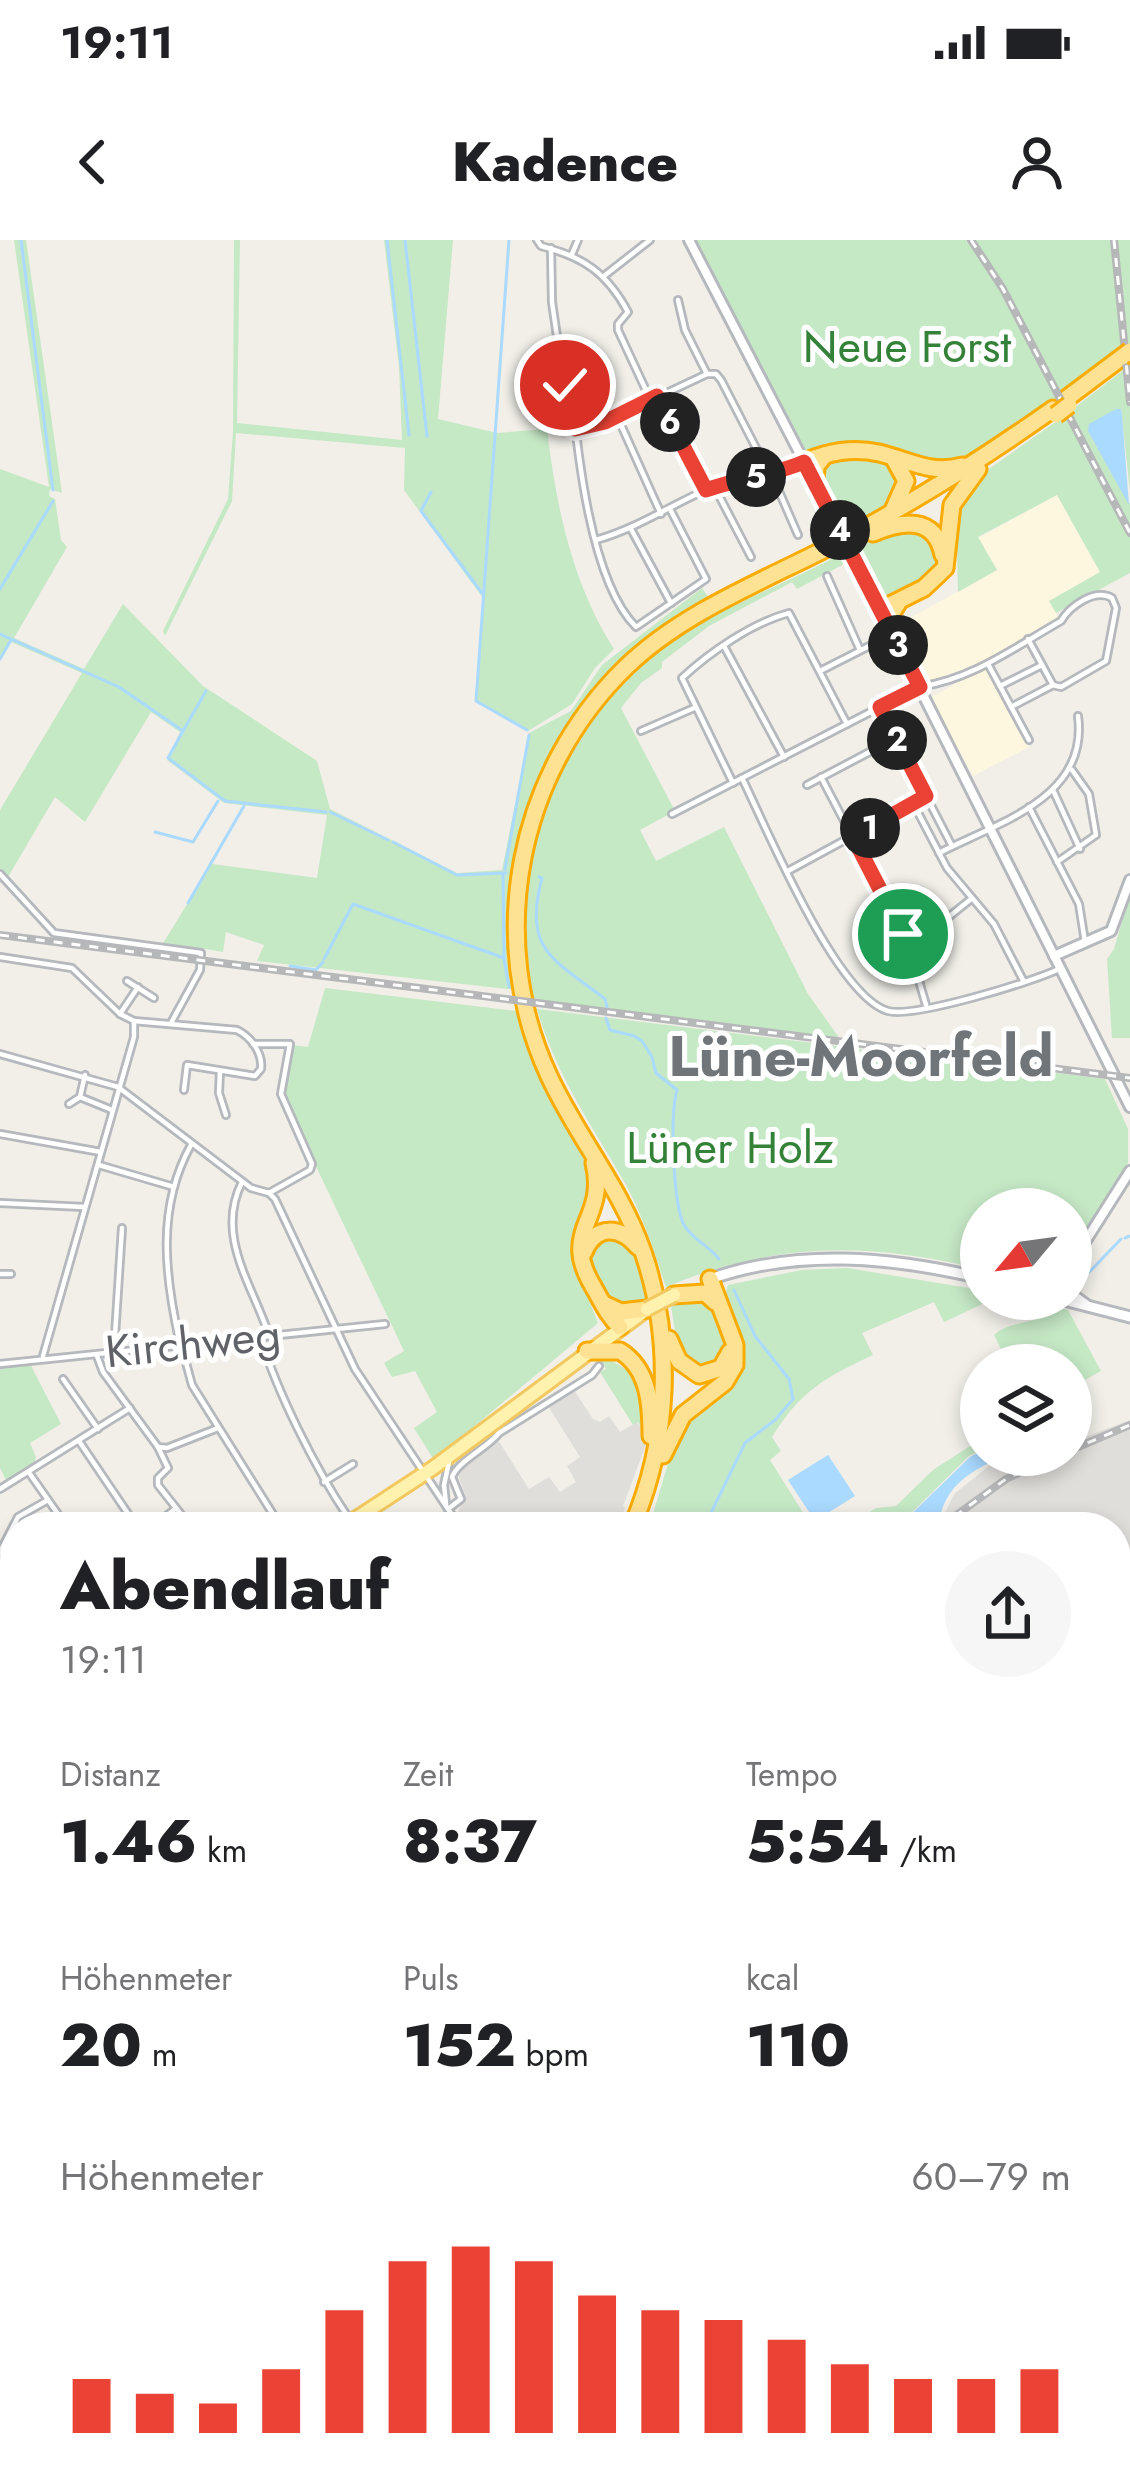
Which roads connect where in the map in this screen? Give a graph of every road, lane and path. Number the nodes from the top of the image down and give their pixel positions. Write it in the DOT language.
graph roads {
  1 [pos="578,240"];
  2 [pos="650,240"];
  3 [pos="689,240"];
  4 [pos="537,242"];
  5 [pos="551,248"];
  6 [pos="572,254"];
  7 [pos="604,276"];
  8 [pos="679,300"];
  9 [pos="1126,358"];
  10 [pos="707,374"];
  11 [pos="653,397"];
  12 [pos="1061,407"];
  13 [pos="617,416"];
  14 [pos="575,429"];
  15 [pos="992,451"];
  16 [pos="827,453"];
  17 [pos="888,455"];
  18 [pos="804,462"];
  19 [pos="978,469"];
  20 [pos="771,475"];
  21 [pos="815,484"];
  22 [pos="714,487"];
  23 [pos="706,490"];
  24 [pos="670,509"];
  25 [pos="890,513"];
  26 [pos="661,514"];
  27 [pos="631,529"];
  28 [pos="870,532"];
  29 [pos="798,535"];
  30 [pos="596,540"];
  31 [pos="751,557"];
  32 [pos="940,574"];
  33 [pos="827,576"];
  34 [pos="900,601"];
  35 [pos="671,604"];
  36 [pos="880,610"];
  37 [pos="886,638"];
  38 [pos="1028,639"];
  39 [pos="724,646"];
  40 [pos="860,650"];
  41 [pos="988,664"];
  42 [pos="1042,664"];
  43 [pos="820,671"];
  44 [pos="1000,686"];
  45 [pos="1053,686"];
  46 [pos="920,687"];
  47 [pos="880,707"];
  48 [pos="1011,707"];
  49 [pos="694,708"];
  50 [pos="1078,716"];
  51 [pos="847,724"];
  52 [pos="641,731"];
  53 [pos="896,738"];
  54 [pos="1029,740"];
  55 [pos="784,757"];
  56 [pos="1072,770"];
  57 [pos="821,777"];
  58 [pos="742,778"];
  59 [pos="733,783"];
  60 [pos="807,784"];
  61 [pos="1053,790"];
  62 [pos="926,796"];
  63 [pos="913,802"];
  64 [pos="1029,807"];
  65 [pos="672,814"];
  66 [pos="989,827"];
  67 [pos="853,837"];
  68 [pos="952,847"];
  69 [pos="1080,849"];
  70 [pos="939,853"];
  71 [pos="1057,862"];
  72 [pos="788,871"];
  73 [pos="0,874"];
  74 [pos="1130,880"];
  75 [pos="972,898"];
  76 [pos="1085,942"];
  77 [pos="910,948"];
  78 [pos="1054,956"];
  79 [pos="0,957"];
  80 [pos="1060,968"];
  81 [pos="127,981"];
  82 [pos="1024,983"];
  83 [pos="138,987"];
  84 [pos="154,998"];
  85 [pos="926,1007"];
  86 [pos="121,1014"];
  87 [pos="134,1021"];
  88 [pos="171,1023"];
  89 [pos="253,1044"];
  90 [pos="0,1054"];
  91 [pos="220,1071"];
  92 [pos="85,1075"];
  93 [pos="118,1087"];
  94 [pos="184,1090"];
  95 [pos="80,1097"];
  96 [pos="69,1104"];
  97 [pos="1130,1107"];
  98 [pos="112,1110"];
  99 [pos="226,1114"];
  100 [pos="0,1134"];
  101 [pos="584,1138"];
  102 [pos="192,1143"];
  103 [pos="101,1152"];
  104 [pos="98,1165"];
  105 [pos="1130,1171"];
  106 [pos="242,1182"];
  107 [pos="174,1187"];
  108 [pos="1126,1187"];
  109 [pos="269,1193"];
  110 [pos="0,1203"];
  111 [pos="86,1207"];
  112 [pos="122,1228"];
  113 [pos="1092,1235"];
  114 [pos="644,1253"];
  115 [pos="584,1273"];
  116 [pos="0,1274"];
  117 [pos="11,1274"];
  118 [pos="960,1274"];
  119 [pos="710,1280"];
  120 [pos="674,1295"];
  121 [pos="1092,1307"];
  122 [pos="647,1309"];
  123 [pos="721,1309"];
  124 [pos="611,1315"];
  125 [pos="1130,1317"];
  126 [pos="385,1324"];
  127 [pos="333,1328"];
  128 [pos="730,1331"];
  129 [pos="269,1335"];
  130 [pos="260,1336"];
  131 [pos="602,1340"];
  132 [pos="669,1340"];
  133 [pos="181,1344"];
  134 [pos="114,1351"];
  135 [pos="587,1351"];
  136 [pos="96,1353"];
  137 [pos="42,1359"];
  138 [pos="0,1364"];
  139 [pos="599,1366"];
  140 [pos="62,1379"];
  141 [pos="130,1408"];
  142 [pos="218,1428"];
  143 [pos="98,1429"];
  144 [pos="79,1441"];
  145 [pos="158,1447"];
  146 [pos="452,1454"];
  147 [pos="663,1454"];
  148 [pos="353,1464"];
  149 [pos="30,1474"];
  150 [pos="424,1474"];
  151 [pos="324,1482"];
  152 [pos="0,1489"];
  153 [pos="646,1492"];
  154 [pos="48,1500"];
  155 [pos="175,1509"];
  156 [pos="448,1509"];
  157 [pos="27,1512"];
  158 [pos="56,1512"];
  159 [pos="127,1512"];
  160 [pos="172,1512"];
  161 [pos="178,1512"];
  162 [pos="271,1512"];
  163 [pos="340,1512"];
  164 [pos="365,1512"];
  165 [pos="450,1512"];
  166 [pos="640,1512"];
  167 [pos="642,1512"];
  1 -- 6 [label="street"];
  2 -- 7 [label="street"];
  3 -- 18 [label="street"];
  4 -- 5 [label="street"];
  5 -- 6 [label="street"];
  5 -- 14 [label="street"];
  6 -- 7 [label="street"];
  7 -- 11 [label="street"];
  8 -- 10 [label="street"];
  9 -- 12 [label="highway"];
  10 -- 11 [label="street"];
  10 -- 20 [label="street"];
  11 -- 13 [label="street"];
  11 -- 23 [label="street"];
  12 -- 15 [label="highway"];
  12 -- 19 [label="highway"];
  13 -- 14 [label="street"];
  13 -- 26 [label="street"];
  14 -- 30 [label="street"];
  15 -- 17 [label="highway"];
  15 -- 25 [label="highway"];
  16 -- 17 [label="highway"];
  16 -- 18 [label="highway"];
  16 -- 21 [label="highway"];
  17 -- 25 [label="highway"];
  18 -- 20 [label="street"];
  18 -- 21 [label="street"];
  19 -- 28 [label="highway"];
  19 -- 32 [label="highway"];
  20 -- 22 [label="street"];
  20 -- 29 [label="street"];
  21 -- 36 [label="street, bridge"];
  22 -- 23 [label="street"];
  22 -- 31 [label="street"];
  23 -- 24 [label="street"];
  24 -- 26 [label="street"];
  24 -- 35 [label="street"];
  25 -- 101 [label="highway"];
  26 -- 27 [label="street"];
  27 -- 30 [label="street"];
  27 -- 35 [label="street"];
  28 -- 32 [label="highway"];
  28 -- 132 [label="highway"];
  30 -- 35 [label="street"];
  32 -- 34 [label="highway"];
  33 -- 40 [label="street"];
  34 -- 36 [label="highway"];
  34 -- 37 [label="highway"];
  36 -- 37 [label="street"];
  37 -- 40 [label="street"];
  37 -- 46 [label="street"];
  38 -- 41 [label="street"];
  38 -- 42 [label="street"];
  38 -- 45 [label="street"];
  39 -- 43 [label="street"];
  39 -- 49 [label="street"];
  39 -- 55 [label="street"];
  40 -- 43 [label="street"];
  41 -- 44 [label="street"];
  41 -- 46 [label="street"];
  42 -- 44 [label="street"];
  42 -- 45 [label="street"];
  43 -- 51 [label="street"];
  44 -- 48 [label="street"];
  45 -- 48 [label="street"];
  46 -- 47 [label="street"];
  46 -- 66 [label="street"];
  47 -- 51 [label="street"];
  47 -- 53 [label="street"];
  48 -- 54 [label="street"];
  49 -- 52 [label="street"];
  49 -- 59 [label="street"];
  50 -- 56 [label="street"];
  51 -- 55 [label="street"];
  53 -- 57 [label="street"];
  53 -- 62 [label="street"];
  55 -- 58 [label="street"];
  56 -- 61 [label="street"];
  56 -- 69 [label="street"];
  57 -- 60 [label="street"];
  57 -- 67 [label="street"];
  58 -- 59 [label="street"];
  58 -- 72 [label="street"];
  59 -- 65 [label="street"];
  61 -- 64 [label="street"];
  61 -- 69 [label="street"];
  62 -- 63 [label="street"];
  62 -- 68 [label="street"];
  63 -- 67 [label="street"];
  63 -- 70 [label="street"];
  64 -- 66 [label="street"];
  64 -- 71 [label="street"];
  66 -- 68 [label="street"];
  66 -- 78 [label="street"];
  67 -- 72 [label="street"];
  67 -- 77 [label="street"];
  68 -- 70 [label="street"];
  69 -- 71 [label="street"];
  70 -- 75 [label="street"];
  71 -- 76 [label="street"];
  72 -- 85 [label="street"];
  73 -- 88 [label="street"];
  74 -- 76 [label="street"];
  75 -- 77 [label="street"];
  75 -- 82 [label="street"];
  76 -- 78 [label="street"];
  77 -- 85 [label="street"];
  78 -- 80 [label="street"];
  79 -- 86 [label="street"];
  80 -- 82 [label="street"];
  80 -- 97 [label="street"];
  81 -- 83 [label="street"];
  82 -- 85 [label="street"];
  83 -- 84 [label="street"];
  83 -- 86 [label="street"];
  86 -- 87 [label="street"];
  87 -- 88 [label="street"];
  87 -- 93 [label="street"];
  88 -- 89 [label="street"];
  89 -- 91 [label="street"];
  89 -- 109 [label="street"];
  90 -- 92 [label="street"];
  91 -- 94 [label="street"];
  91 -- 99 [label="street"];
  92 -- 93 [label="street"];
  92 -- 95 [label="street"];
  93 -- 98 [label="street"];
  93 -- 102 [label="street"];
  95 -- 96 [label="street"];
  95 -- 98 [label="street"];
  98 -- 103 [label="street"];
  100 -- 103 [label="street"];
  101 -- 114 [label="highway"];
  101 -- 115 [label="highway"];
  102 -- 106 [label="street"];
  102 -- 107 [label="street"];
  103 -- 104 [label="street"];
  104 -- 107 [label="street"];
  104 -- 111 [label="street"];
  105 -- 108 [label="street"];
  106 -- 109 [label="street"];
  106 -- 129 [label="street"];
  107 -- 133 [label="street"];
  108 -- 113 [label="street"];
  109 -- 127 [label="street"];
  110 -- 111 [label="street"];
  111 -- 137 [label="street"];
  112 -- 134 [label="street"];
  114 -- 115 [label="highway"];
  114 -- 153 [label="highway"];
  115 -- 124 [label="highway"];
  116 -- 117 [label="street"];
  118 -- 119 [label="main road"];
  119 -- 120 [label="main road"];
  119 -- 123 [label="highway"];
  120 -- 122 [label="main road, bridge"];
  120 -- 123 [label="highway"];
  121 -- 125 [label="main road"];
  122 -- 124 [label="main road"];
  122 -- 124 [label="highway"];
  123 -- 128 [label="highway"];
  124 -- 131 [label="highway"];
  126 -- 127 [label="street, Kirchweg"];
  127 -- 129 [label="street, Kirchweg"];
  127 -- 150 [label="street"];
  128 -- 132 [label="highway"];
  128 -- 147 [label="highway"];
  129 -- 130 [label="street, Kirchweg"];
  130 -- 133 [label="street, Kirchweg"];
  130 -- 151 [label="street"];
  131 -- 135 [label="main road"];
  132 -- 147 [label="highway"];
  133 -- 134 [label="street, Kirchweg"];
  133 -- 142 [label="street"];
  134 -- 136 [label="street, Kirchweg"];
  135 -- 146 [label="main road"];
  135 -- 153 [label="highway"];
  136 -- 137 [label="street, Kirchweg"];
  136 -- 141 [label="street"];
  137 -- 138 [label="street, Kirchweg"];
  139 -- 156 [label="street"];
  140 -- 143 [label="street"];
  141 -- 143 [label="street"];
  141 -- 145 [label="street"];
  142 -- 145 [label="street"];
  142 -- 162 [label="street"];
  143 -- 144 [label="street"];
  144 -- 149 [label="street"];
  144 -- 159 [label="street"];
  145 -- 155 [label="street"];
  146 -- 150 [label="main road"];
  146 -- 156 [label="street"];
  147 -- 167 [label="highway"];
  148 -- 151 [label="street"];
  149 -- 152 [label="street"];
  149 -- 154 [label="street"];
  150 -- 156 [label="street"];
  150 -- 164 [label="main road"];
  151 -- 163 [label="street"];
  153 -- 166 [label="highway"];
  154 -- 157 [label="street"];
  154 -- 158 [label="street"];
  155 -- 160 [label="street"];
  155 -- 161 [label="street"];
  156 -- 165 [label="street"];
}
